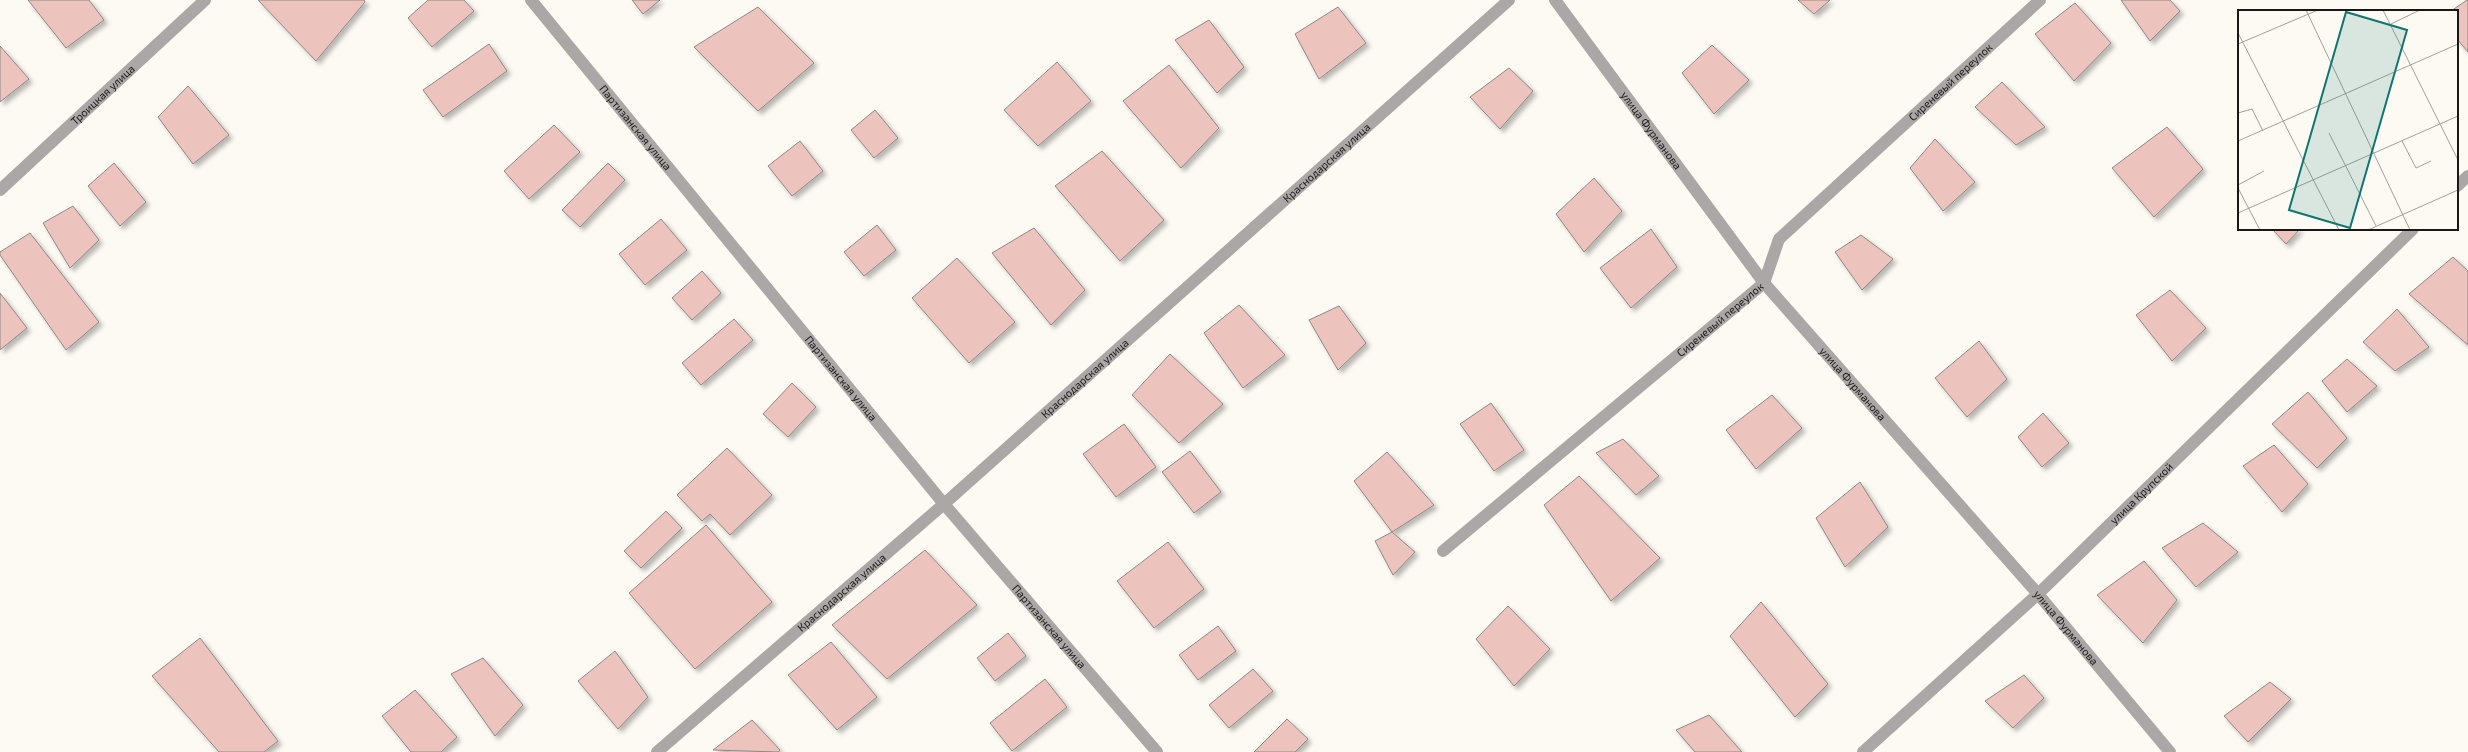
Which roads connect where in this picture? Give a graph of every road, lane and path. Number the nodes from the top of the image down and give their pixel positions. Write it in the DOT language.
graph roads {
  1 [pos="205,0"];
  2 [pos="531,0"];
  3 [pos="1509,0"];
  4 [pos="1555,0"];
  5 [pos="2040,0"];
  6 [pos="2468,176"];
  7 [pos="2458,185"];
  8 [pos="0,190"];
  9 [pos="2412,230"];
  10 [pos="1764,283"];
  11 [pos="944,504"];
  12 [pos="1443,550"];
  13 [pos="2038,594"];
  14 [pos="657,752"];
  15 [pos="1157,752"];
  16 [pos="1863,752"];
  17 [pos="2170,752"];
  1 -- 8 [label="street, Троицкая улица"];
  2 -- 11 [label="street, Партизанская улица"];
  3 -- 11 [label="street, Краснодарская улица"];
  4 -- 10 [label="street, улица Фурманова"];
  5 -- 10 [label="street, Сиреневый переулок"];
  6 -- 7 [label="street"];
  9 -- 13 [label="street, улица Крупской"];
  10 -- 12 [label="street, Сиреневый переулок"];
  10 -- 13 [label="street, улица Фурманова"];
  11 -- 14 [label="street, Краснодарская улица"];
  11 -- 15 [label="street, Партизанская улица"];
  13 -- 16 [label="street, улица Крупской"];
  13 -- 17 [label="street, улица Фурманова"];
}
